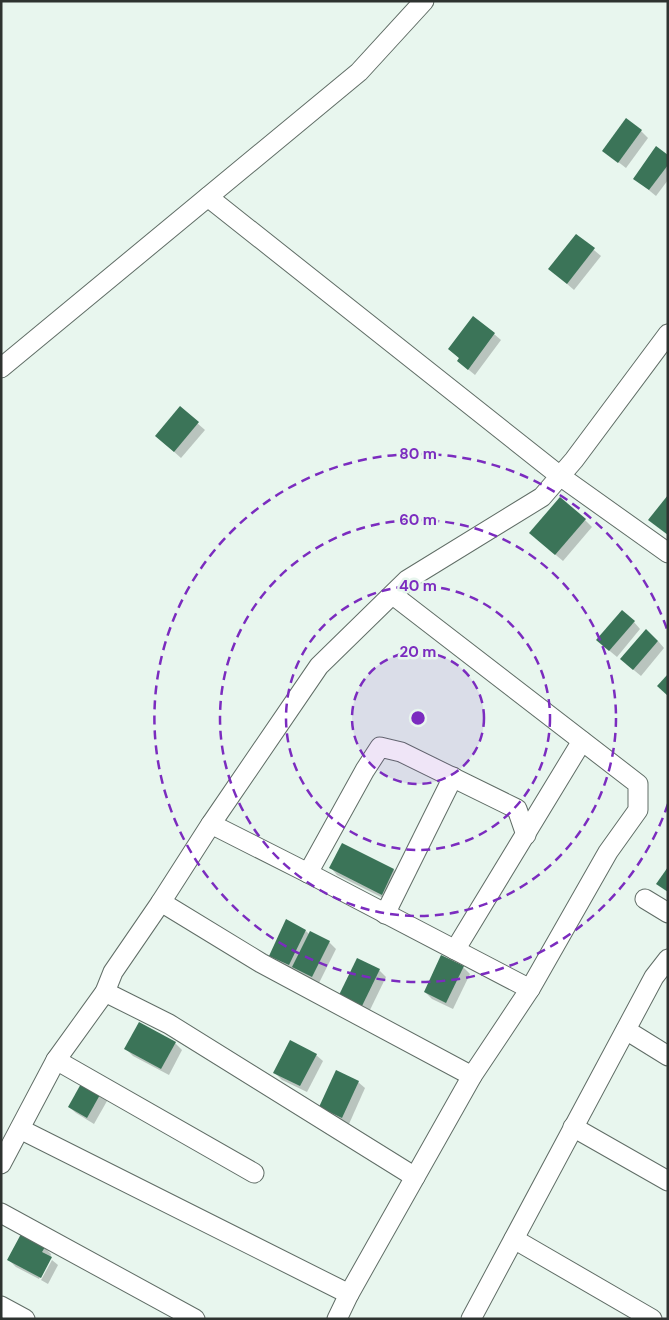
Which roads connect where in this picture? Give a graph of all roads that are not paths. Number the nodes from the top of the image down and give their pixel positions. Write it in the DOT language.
graph roads {
  1 [pos="424,1"];
  2 [pos="208,197"];
  3 [pos="668,334"];
  4 [pos="1,368"];
  5 [pos="560,476"];
  6 [pos="668,553"];
  7 [pos="393,595"];
  8 [pos="582,741"];
  9 [pos="452,777"];
  10 [pos="211,824"];
  11 [pos="526,835"];
  12 [pos="308,873"];
  13 [pos="645,899"];
  14 [pos="161,902"];
  15 [pos="385,914"];
  16 [pos="668,914"];
  17 [pos="455,950"];
  18 [pos="668,959"];
  19 [pos="530,989"];
  20 [pos="105,992"];
  21 [pos="626,1030"];
  22 [pos="668,1056"];
  23 [pos="56,1060"];
  24 [pos="472,1076"];
  25 [pos="573,1127"];
  26 [pos="20,1129"];
  27 [pos="1,1164"];
  28 [pos="254,1173"];
  29 [pos="415,1177"];
  30 [pos="668,1181"];
  31 [pos="1,1213"];
  32 [pos="514,1239"];
  33 [pos="349,1294"];
  34 [pos="1,1306"];
  35 [pos="25,1319"];
  36 [pos="195,1319"];
  37 [pos="336,1319"];
  38 [pos="471,1319"];
  39 [pos="652,1319"];
  1 -- 2 [label="street"];
  2 -- 4 [label="street"];
  2 -- 5 [label="street"];
  3 -- 5 [label="street"];
  5 -- 6 [label="street"];
  5 -- 7 [label="street"];
  7 -- 8 [label="street"];
  7 -- 10 [label="street"];
  8 -- 11 [label="street"];
  8 -- 19 [label="street"];
  9 -- 11 [label="street"];
  9 -- 12 [label="street"];
  9 -- 15 [label="street"];
  10 -- 12 [label="street"];
  10 -- 14 [label="street"];
  11 -- 17 [label="street"];
  12 -- 15 [label="street"];
  13 -- 16 [label="street"];
  14 -- 20 [label="street"];
  14 -- 24 [label="street"];
  15 -- 17 [label="street"];
  17 -- 19 [label="street"];
  18 -- 21 [label="street"];
  19 -- 24 [label="street"];
  20 -- 23 [label="street"];
  20 -- 29 [label="street"];
  21 -- 22 [label="street"];
  21 -- 25 [label="street"];
  23 -- 26 [label="street"];
  23 -- 28 [label="street"];
  24 -- 29 [label="street"];
  25 -- 30 [label="street"];
  25 -- 32 [label="street"];
  26 -- 27 [label="street"];
  26 -- 33 [label="street"];
  29 -- 33 [label="street"];
  31 -- 36 [label="street"];
  32 -- 38 [label="street"];
  32 -- 39 [label="street"];
  33 -- 37 [label="street"];
  34 -- 35 [label="street"];
}
